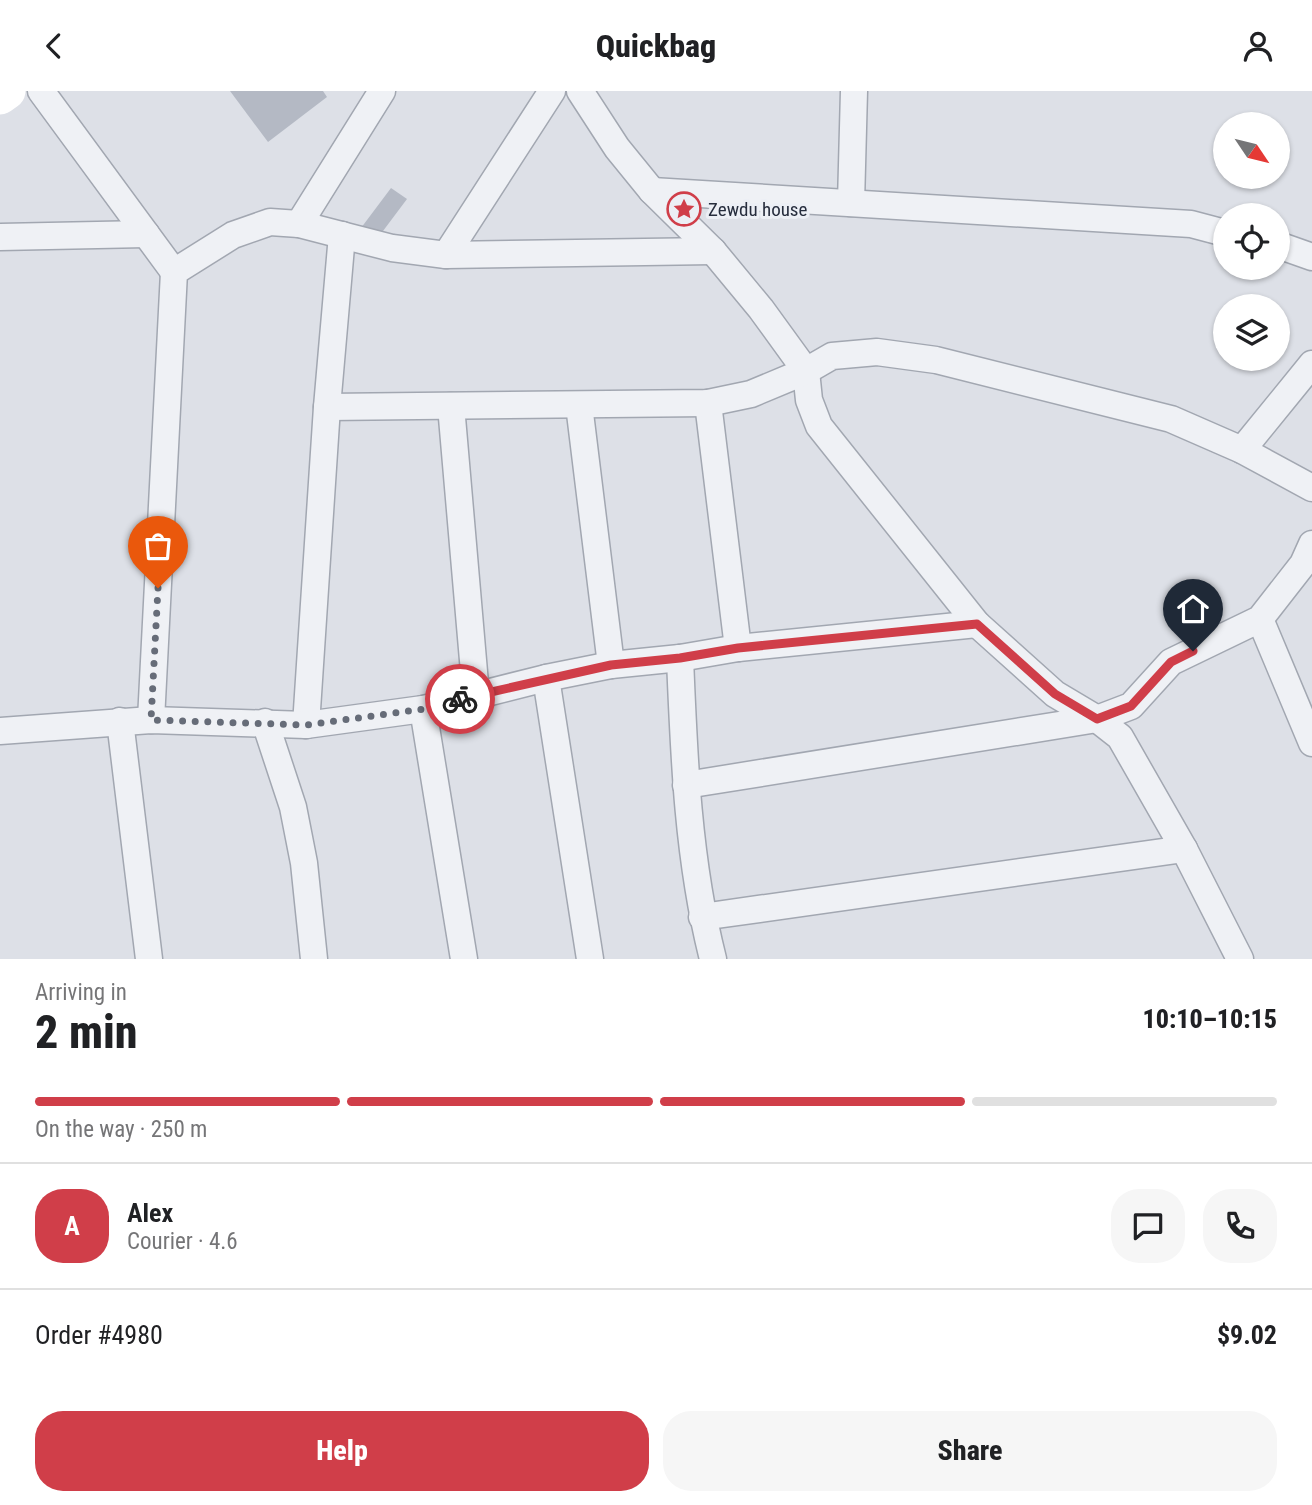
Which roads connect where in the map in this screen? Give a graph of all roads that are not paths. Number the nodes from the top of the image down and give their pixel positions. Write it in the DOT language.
graph roads {
  1 [pos="7,91"];
  2 [pos="41,91"];
  3 [pos="382,91"];
  4 [pos="552,91"];
  5 [pos="580,91"];
  6 [pos="854,91"];
  7 [pos="0,96"];
  8 [pos="652,191"];
  9 [pos="851,203"];
  10 [pos="299,224"];
  11 [pos="1213,230"];
  12 [pos="146,234"];
  13 [pos="342,235"];
  14 [pos="0,237"];
  15 [pos="1290,249"];
  16 [pos="713,251"];
  17 [pos="446,255"];
  18 [pos="1312,257"];
  19 [pos="174,271"];
  20 [pos="1312,364"];
  21 [pos="806,371"];
  22 [pos="708,403"];
  23 [pos="579,405"];
  24 [pos="451,406"];
  25 [pos="327,407"];
  26 [pos="1242,450"];
  27 [pos="1312,488"];
  28 [pos="1312,544"];
  29 [pos="1260,619"];
  30 [pos="977,624"];
  31 [pos="738,648"];
  32 [pos="680,658"];
  33 [pos="611,665"];
  34 [pos="546,678"];
  35 [pos="476,695"];
  36 [pos="424,709"];
  37 [pos="1097,719"];
  38 [pos="151,720"];
  39 [pos="120,721"];
  40 [pos="265,722"];
  41 [pos="306,725"];
  42 [pos="0,731"];
  43 [pos="1312,743"];
  44 [pos="685,785"];
  45 [pos="1184,849"];
  46 [pos="702,916"];
  47 [pos="149,959"];
  48 [pos="314,959"];
  49 [pos="464,959"];
  50 [pos="590,959"];
  51 [pos="713,959"];
  52 [pos="1240,959"];
  1 -- 7 [label="street"];
  2 -- 12 [label="street"];
  3 -- 10 [label="street"];
  4 -- 17 [label="street"];
  5 -- 8 [label="street"];
  6 -- 9 [label="street"];
  8 -- 9 [label="street"];
  8 -- 16 [label="street"];
  9 -- 11 [label="street"];
  10 -- 13 [label="street"];
  10 -- 19 [label="street"];
  12 -- 14 [label="street"];
  12 -- 19 [label="street"];
  13 -- 17 [label="street"];
  13 -- 25 [label="street"];
  15 -- 18 [label="street"];
  16 -- 17 [label="street"];
  16 -- 21 [label="street"];
  19 -- 38 [label="street"];
  20 -- 26 [label="street"];
  21 -- 22 [label="street"];
  21 -- 26 [label="street"];
  21 -- 30 [label="street"];
  22 -- 23 [label="street"];
  22 -- 31 [label="street"];
  23 -- 24 [label="street"];
  23 -- 33 [label="street"];
  24 -- 25 [label="street"];
  24 -- 35 [label="street"];
  25 -- 41 [label="street"];
  26 -- 27 [label="street"];
  28 -- 29 [label="street"];
  29 -- 37 [label="street"];
  29 -- 43 [label="street"];
  30 -- 31 [label="street"];
  30 -- 37 [label="street"];
  31 -- 32 [label="street"];
  32 -- 33 [label="street"];
  32 -- 44 [label="street"];
  33 -- 34 [label="street"];
  34 -- 35 [label="street"];
  34 -- 50 [label="street"];
  35 -- 36 [label="street"];
  36 -- 41 [label="street"];
  36 -- 49 [label="street"];
  37 -- 44 [label="street"];
  37 -- 45 [label="street"];
  38 -- 39 [label="street"];
  38 -- 40 [label="street"];
  39 -- 42 [label="street"];
  39 -- 47 [label="street"];
  40 -- 41 [label="street"];
  40 -- 48 [label="street"];
  44 -- 46 [label="street"];
  45 -- 46 [label="street"];
  45 -- 52 [label="street"];
  46 -- 51 [label="street"];
}
